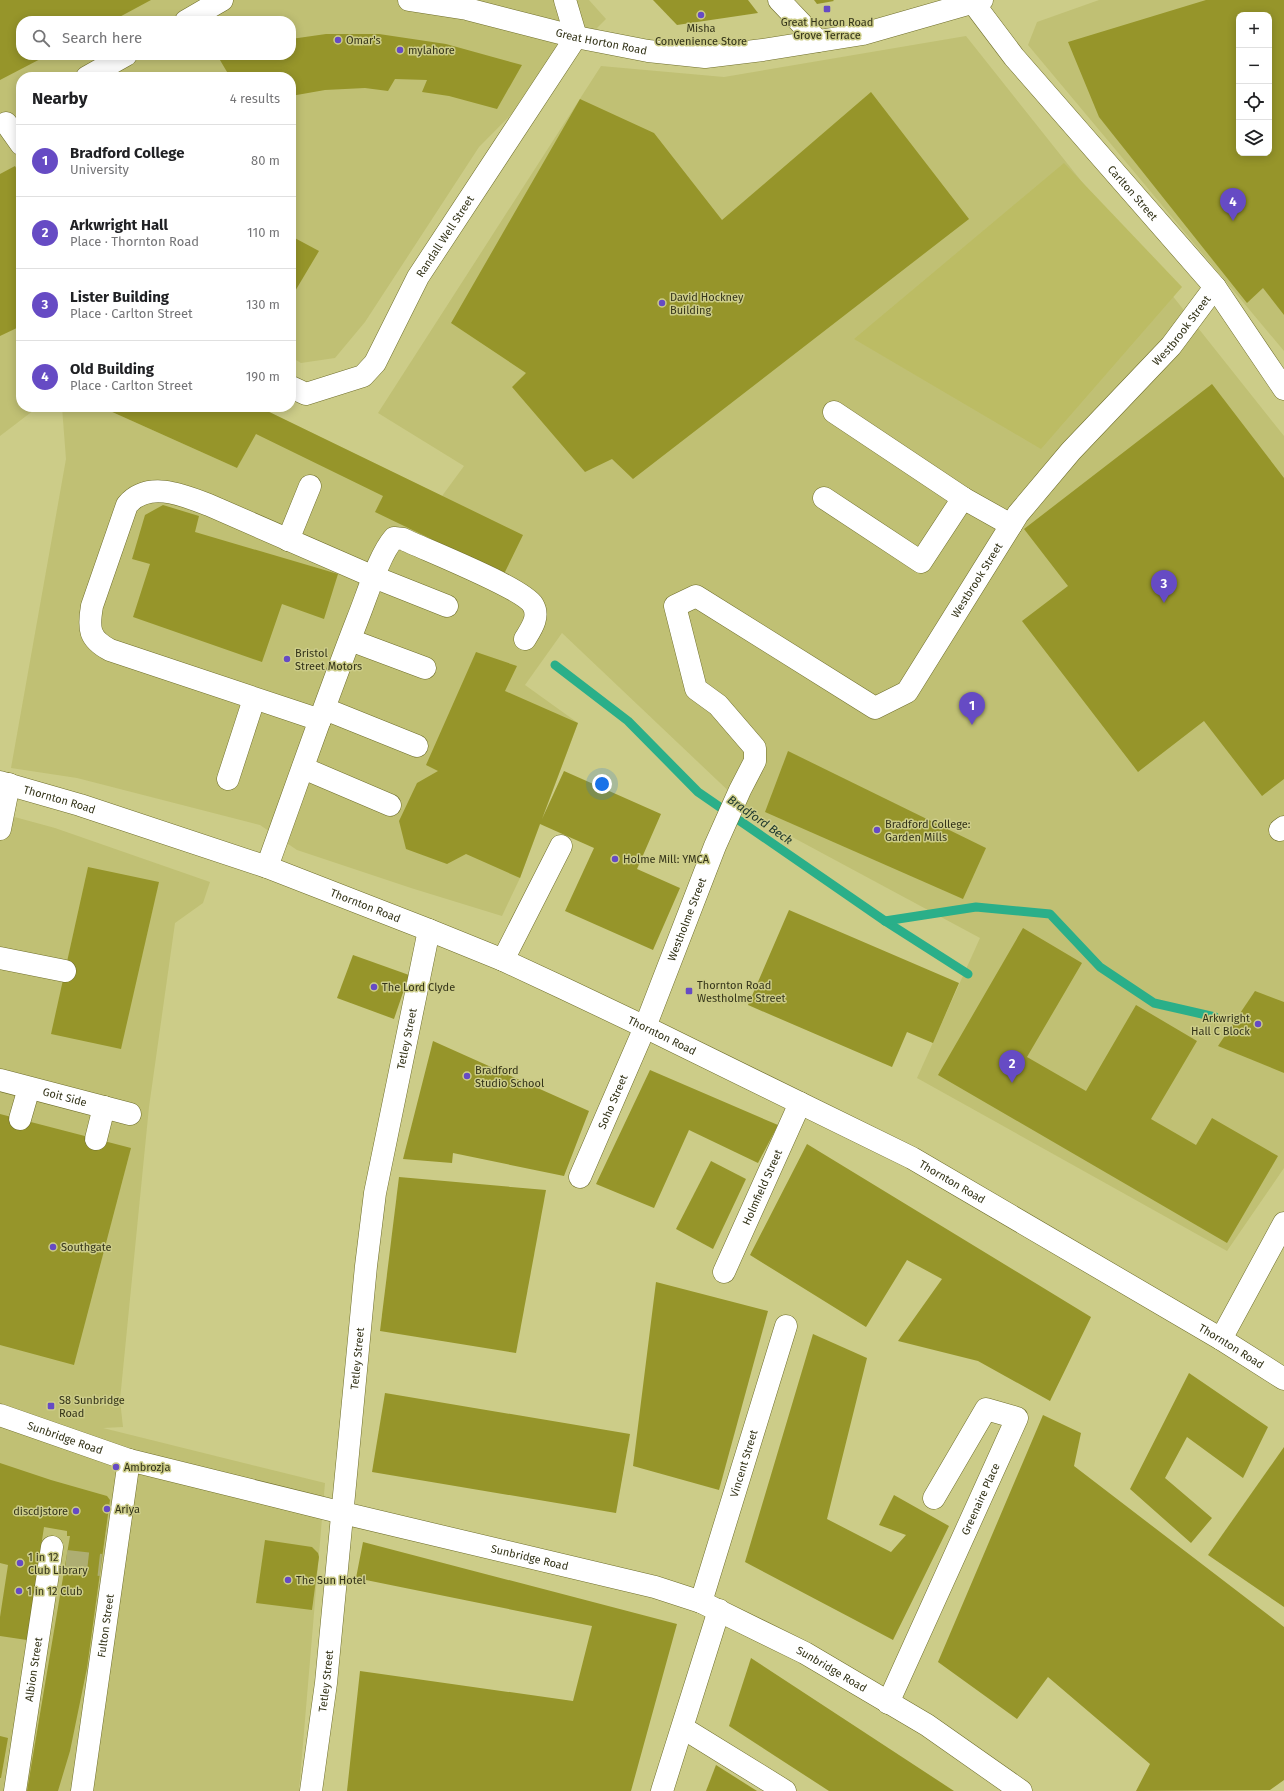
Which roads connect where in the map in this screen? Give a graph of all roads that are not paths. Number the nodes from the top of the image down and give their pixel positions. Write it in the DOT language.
graph roads {
  1 [pos="222,0"];
  2 [pos="409,0"];
  3 [pos="565,0"];
  4 [pos="778,0"];
  5 [pos="976,1"];
  6 [pos="195,16"];
  7 [pos="576,37"];
  8 [pos="818,41"];
  9 [pos="117,60"];
  10 [pos="96,72"];
  11 [pos="9,122"];
  12 [pos="16,135"];
  13 [pos="1215,287"];
  14 [pos="296,389"];
  15 [pos="1284,390"];
  16 [pos="834,412"];
  17 [pos="310,486"];
  18 [pos="824,498"];
  19 [pos="963,498"];
  20 [pos="1011,525"];
  21 [pos="288,540"];
  22 [pos="374,578"];
  23 [pos="696,596"];
  24 [pos="447,606"];
  25 [pos="526,639"];
  26 [pos="350,640"];
  27 [pos="425,668"];
  28 [pos="254,698"];
  29 [pos="322,715"];
  30 [pos="417,746"];
  31 [pos="303,768"];
  32 [pos="228,779"];
  33 [pos="5,783"];
  34 [pos="390,805"];
  35 [pos="0,829"];
  36 [pos="561,846"];
  37 [pos="267,867"];
  38 [pos="430,930"];
  39 [pos="0,958"];
  40 [pos="503,960"];
  41 [pos="65,971"];
  42 [pos="645,1027"];
  43 [pos="0,1080"];
  44 [pos="29,1088"];
  45 [pos="800,1103"];
  46 [pos="104,1107"];
  47 [pos="130,1114"];
  48 [pos="20,1119"];
  49 [pos="96,1139"];
  50 [pos="580,1178"];
  51 [pos="1284,1223"];
  52 [pos="724,1272"];
  53 [pos="786,1326"];
  54 [pos="1221,1339"];
  55 [pos="1284,1379"];
  56 [pos="0,1415"];
  57 [pos="129,1460"];
  58 [pos="934,1498"];
  59 [pos="342,1513"];
  60 [pos="56,1556"];
  61 [pos="710,1606"];
  62 [pos="888,1703"];
  63 [pos="683,1728"];
  64 [pos="15,1791"];
  65 [pos="82,1791"];
  66 [pos="311,1791"];
  67 [pos="662,1791"];
  68 [pos="785,1791"];
  69 [pos="1021,1791"];
  1 -- 6 [label="street"];
  2 -- 7 [label="street, Great Horton Road"];
  3 -- 7 [label="street"];
  4 -- 8 [label="street"];
  5 -- 8 [label="street, Great Horton Road"];
  5 -- 13 [label="street, Carlton Street"];
  7 -- 8 [label="street, Great Horton Road"];
  7 -- 14 [label="street, Randall Well Street"];
  9 -- 10 [label="street"];
  11 -- 12 [label="street"];
  13 -- 15 [label="street, Carlton Street"];
  13 -- 20 [label="street, Westbrook Street"];
  16 -- 19 [label="street"];
  17 -- 21 [label="street"];
  18 -- 19 [label="street"];
  19 -- 20 [label="street"];
  20 -- 23 [label="street, Westbrook Street"];
  21 -- 22 [label="street"];
  21 -- 28 [label="street"];
  22 -- 24 [label="street"];
  22 -- 25 [label="street"];
  22 -- 26 [label="street"];
  23 -- 42 [label="street, Westholme Street"];
  26 -- 27 [label="street"];
  26 -- 29 [label="street"];
  28 -- 29 [label="street"];
  28 -- 32 [label="street"];
  29 -- 30 [label="street"];
  29 -- 31 [label="street"];
  31 -- 34 [label="street"];
  31 -- 37 [label="street"];
  33 -- 35 [label="street"];
  33 -- 37 [label="street, Thornton Road"];
  36 -- 40 [label="street"];
  37 -- 38 [label="street, Thornton Road"];
  38 -- 40 [label="street, Thornton Road"];
  38 -- 59 [label="street, Tetley Street"];
  39 -- 41 [label="street"];
  40 -- 42 [label="street, Thornton Road"];
  42 -- 45 [label="street, Thornton Road"];
  42 -- 50 [label="street, Soho Street"];
  43 -- 44 [label="street, Goit Side"];
  44 -- 46 [label="street, Goit Side"];
  44 -- 48 [label="street"];
  45 -- 52 [label="street, Holmfield Street"];
  45 -- 54 [label="street, Thornton Road"];
  46 -- 47 [label="street, Goit Side"];
  46 -- 49 [label="street"];
  51 -- 54 [label="street"];
  53 -- 61 [label="street, Vincent Street"];
  54 -- 55 [label="street, Thornton Road"];
  56 -- 57 [label="street, Sunbridge Road"];
  57 -- 59 [label="street, Sunbridge Road"];
  57 -- 65 [label="street, Fulton Street"];
  58 -- 62 [label="street, Greenaire Place"];
  59 -- 61 [label="street, Sunbridge Road"];
  59 -- 66 [label="street, Tetley Street"];
  60 -- 64 [label="street, Albion Street"];
  61 -- 62 [label="street, Sunbridge Road"];
  61 -- 63 [label="street, Vincent Street"];
  62 -- 69 [label="street, Sunbridge Road"];
  63 -- 67 [label="street, Vincent Street"];
  63 -- 68 [label="street"];
}
